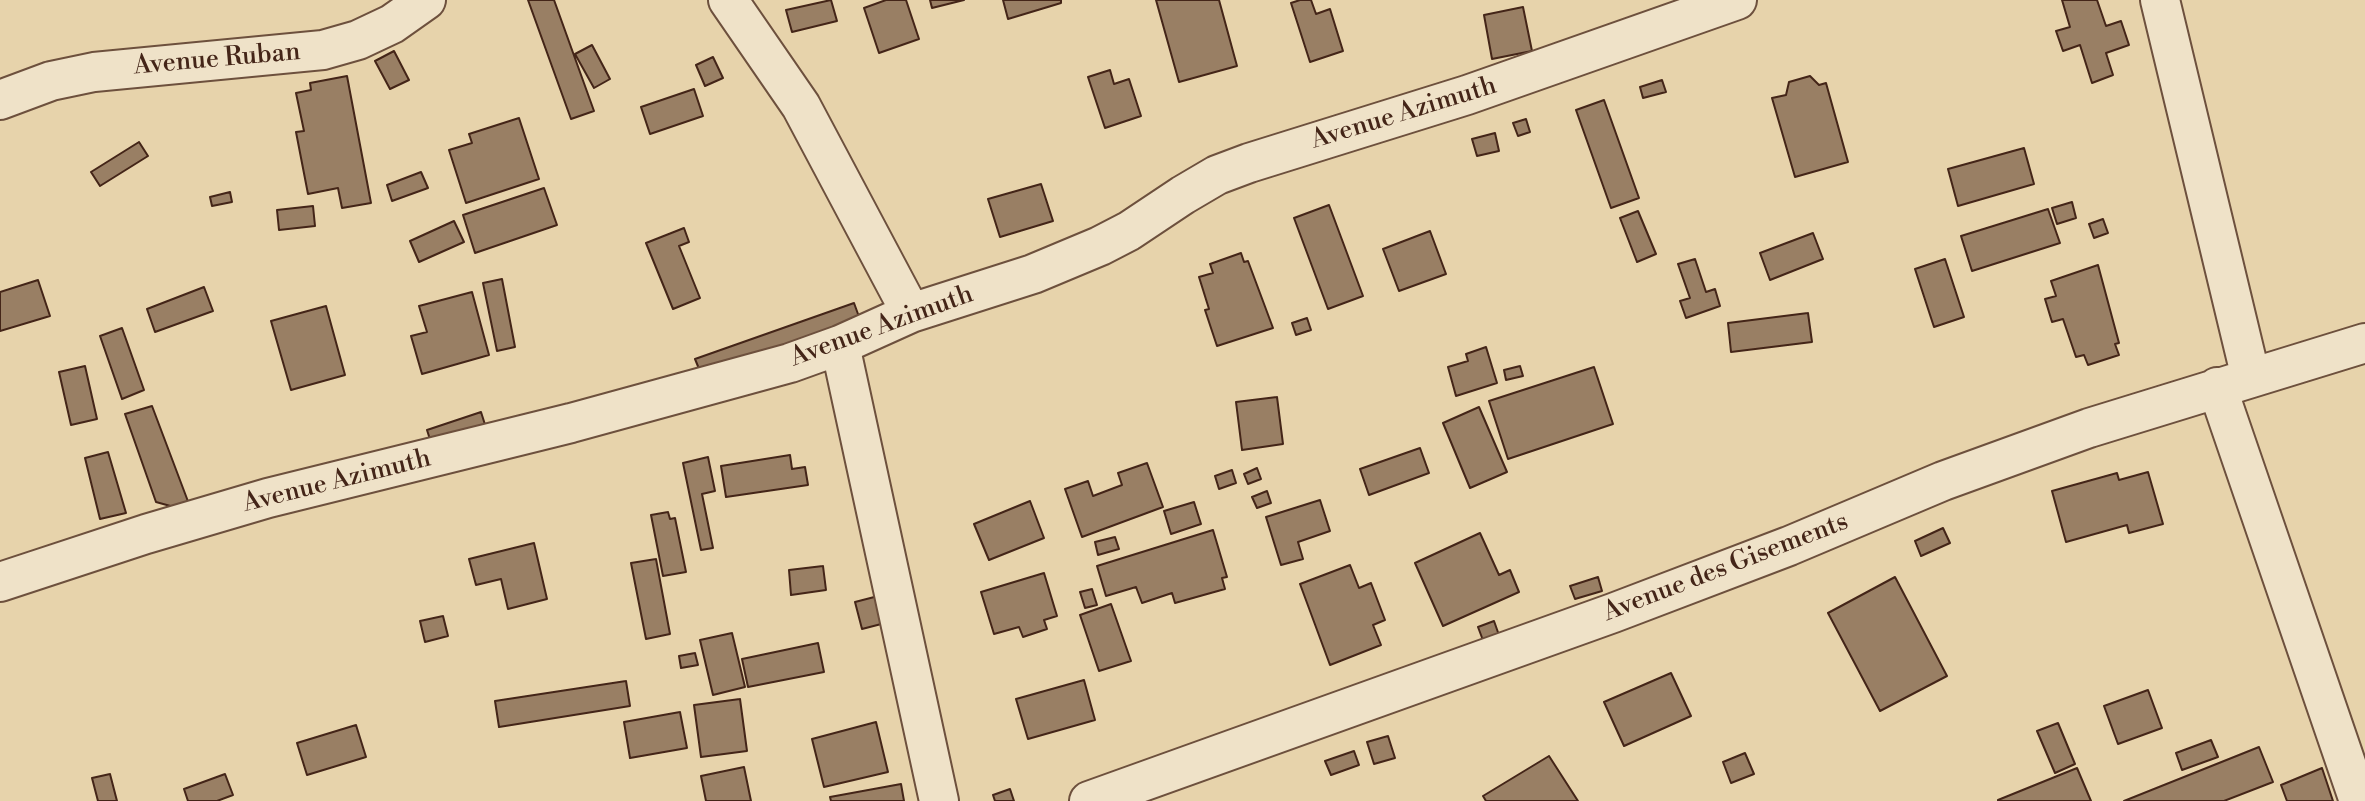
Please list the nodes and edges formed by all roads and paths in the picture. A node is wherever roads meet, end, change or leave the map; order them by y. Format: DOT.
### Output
graph roads {
  1 [pos="426,0"];
  2 [pos="728,0"];
  3 [pos="1737,0"];
  4 [pos="2160,0"];
  5 [pos="0,100"];
  6 [pos="911,313"];
  7 [pos="2365,343"];
  8 [pos="840,345"];
  9 [pos="2234,382"];
  10 [pos="0,582"];
  11 [pos="939,801"];
  12 [pos="1089,801"];
  13 [pos="2359,801"];
  1 -- 5 [label="street, Avenue Ruban"];
  2 -- 6 [label="street"];
  3 -- 6 [label="street, Avenue Azimuth"];
  4 -- 9 [label="street"];
  6 -- 8 [label="street, Avenue Azimuth"];
  7 -- 9 [label="street, Avenue des Gisements"];
  8 -- 10 [label="street, Avenue Azimuth"];
  8 -- 11 [label="street"];
  9 -- 12 [label="street, Avenue des Gisements"];
  9 -- 13 [label="street"];
}
